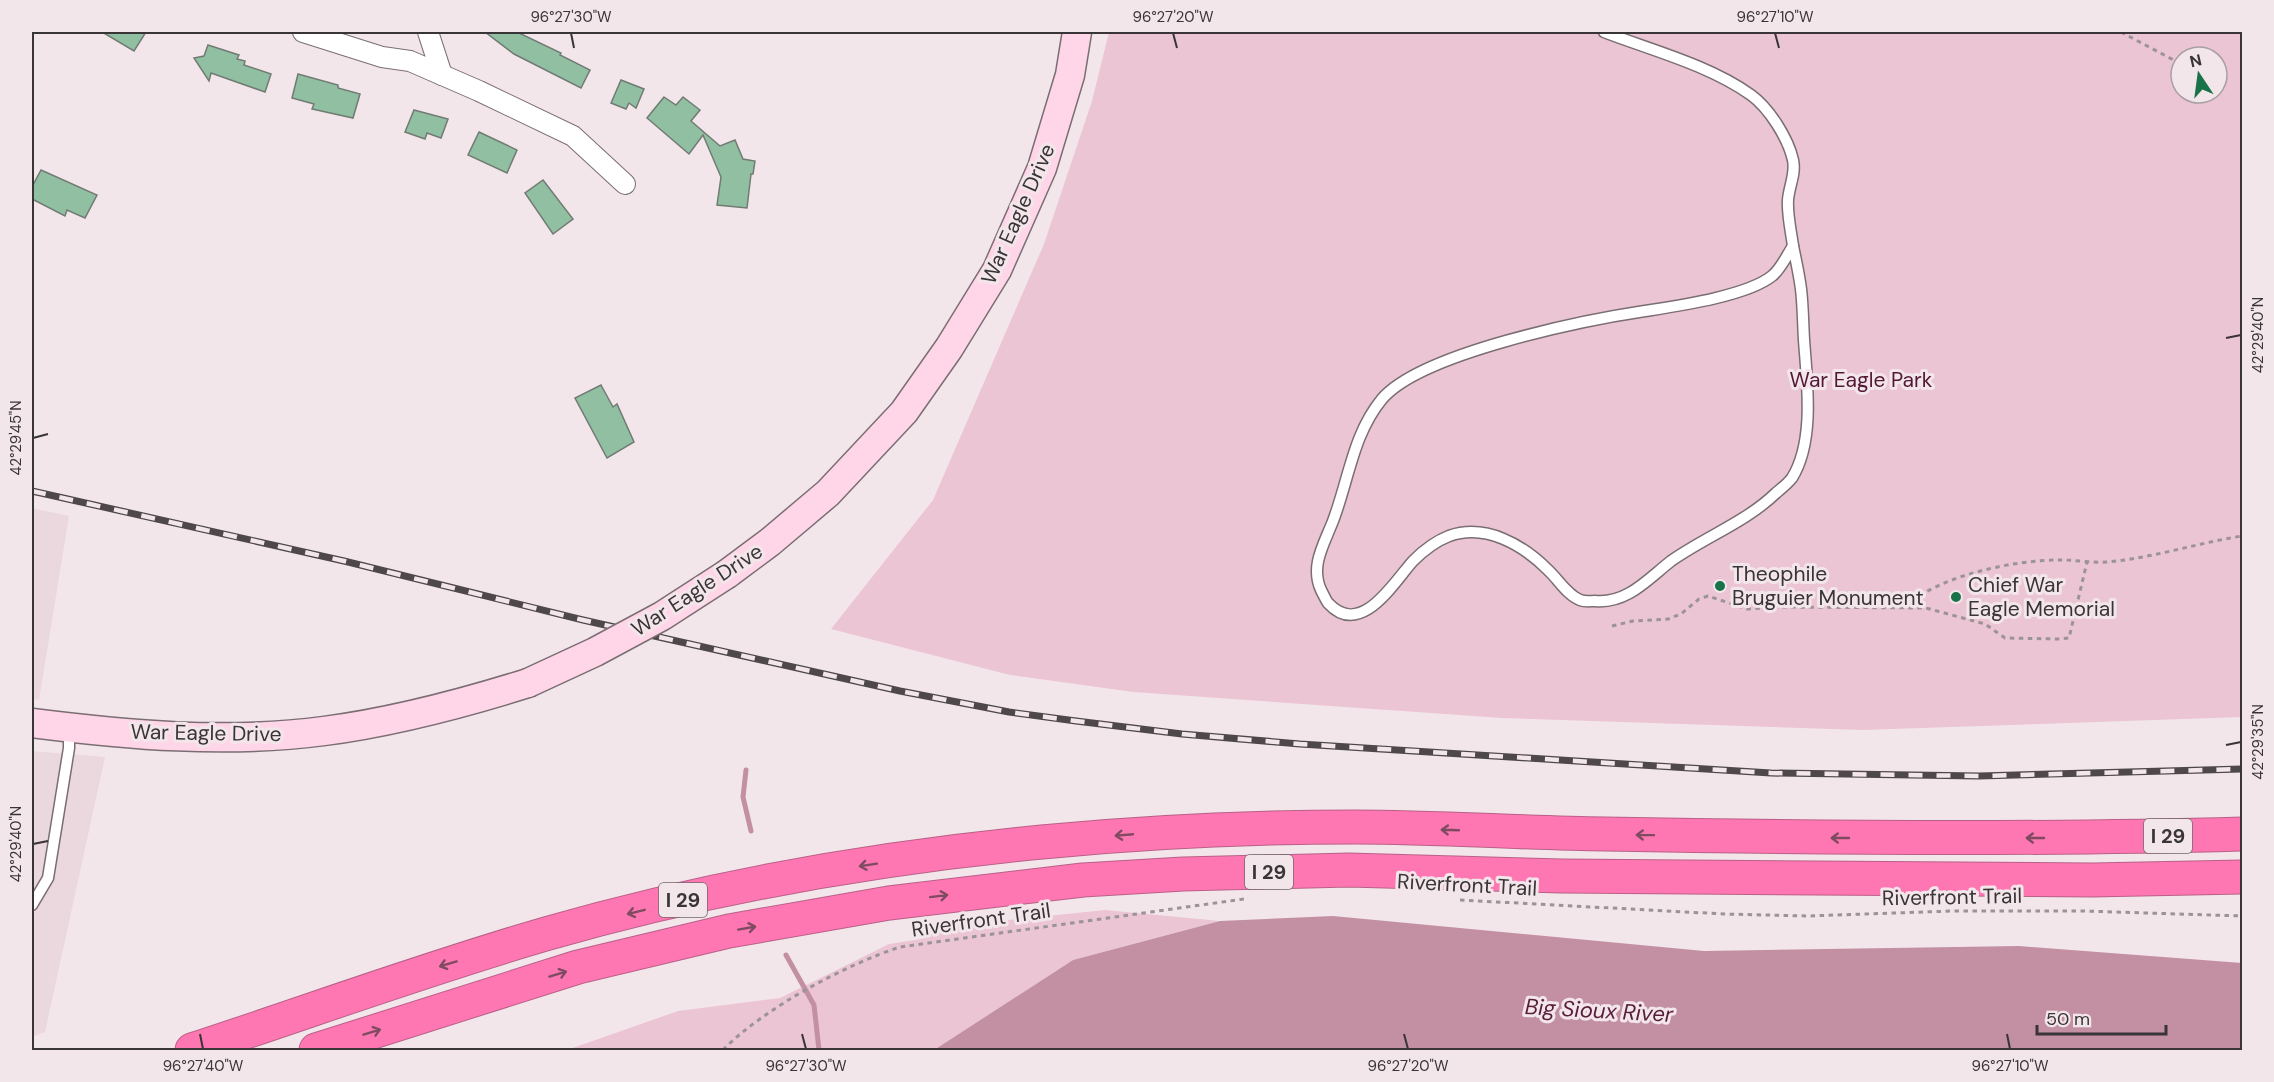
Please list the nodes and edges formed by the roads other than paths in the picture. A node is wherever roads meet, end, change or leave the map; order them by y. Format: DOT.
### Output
graph roads {
  1 [pos="303,32"];
  2 [pos="428,32"];
  3 [pos="1077,32"];
  4 [pos="1604,32"];
  5 [pos="442,75"];
  6 [pos="625,184"];
  7 [pos="1793,246"];
  8 [pos="32,723"];
  9 [pos="69,728"];
  10 [pos="2242,834"];
  11 [pos="2242,877"];
  12 [pos="32,905"];
  13 [pos="192,1049"];
  14 [pos="316,1050"];
  1 -- 5 [label="street"];
  2 -- 5 [label="street"];
  3 -- 9 [label="main road, War Eagle Drive, bridge"];
  4 -- 7 [label="lane"];
  5 -- 6 [label="street"];
  7 -- 7 [label="lane"];
  8 -- 9 [label="main road, War Eagle Drive"];
  9 -- 12 [label="lane"];
  10 -- 13 [label="highway, I 29, one-way"];
  14 -- 11 [label="highway, I 29, one-way"];
}
